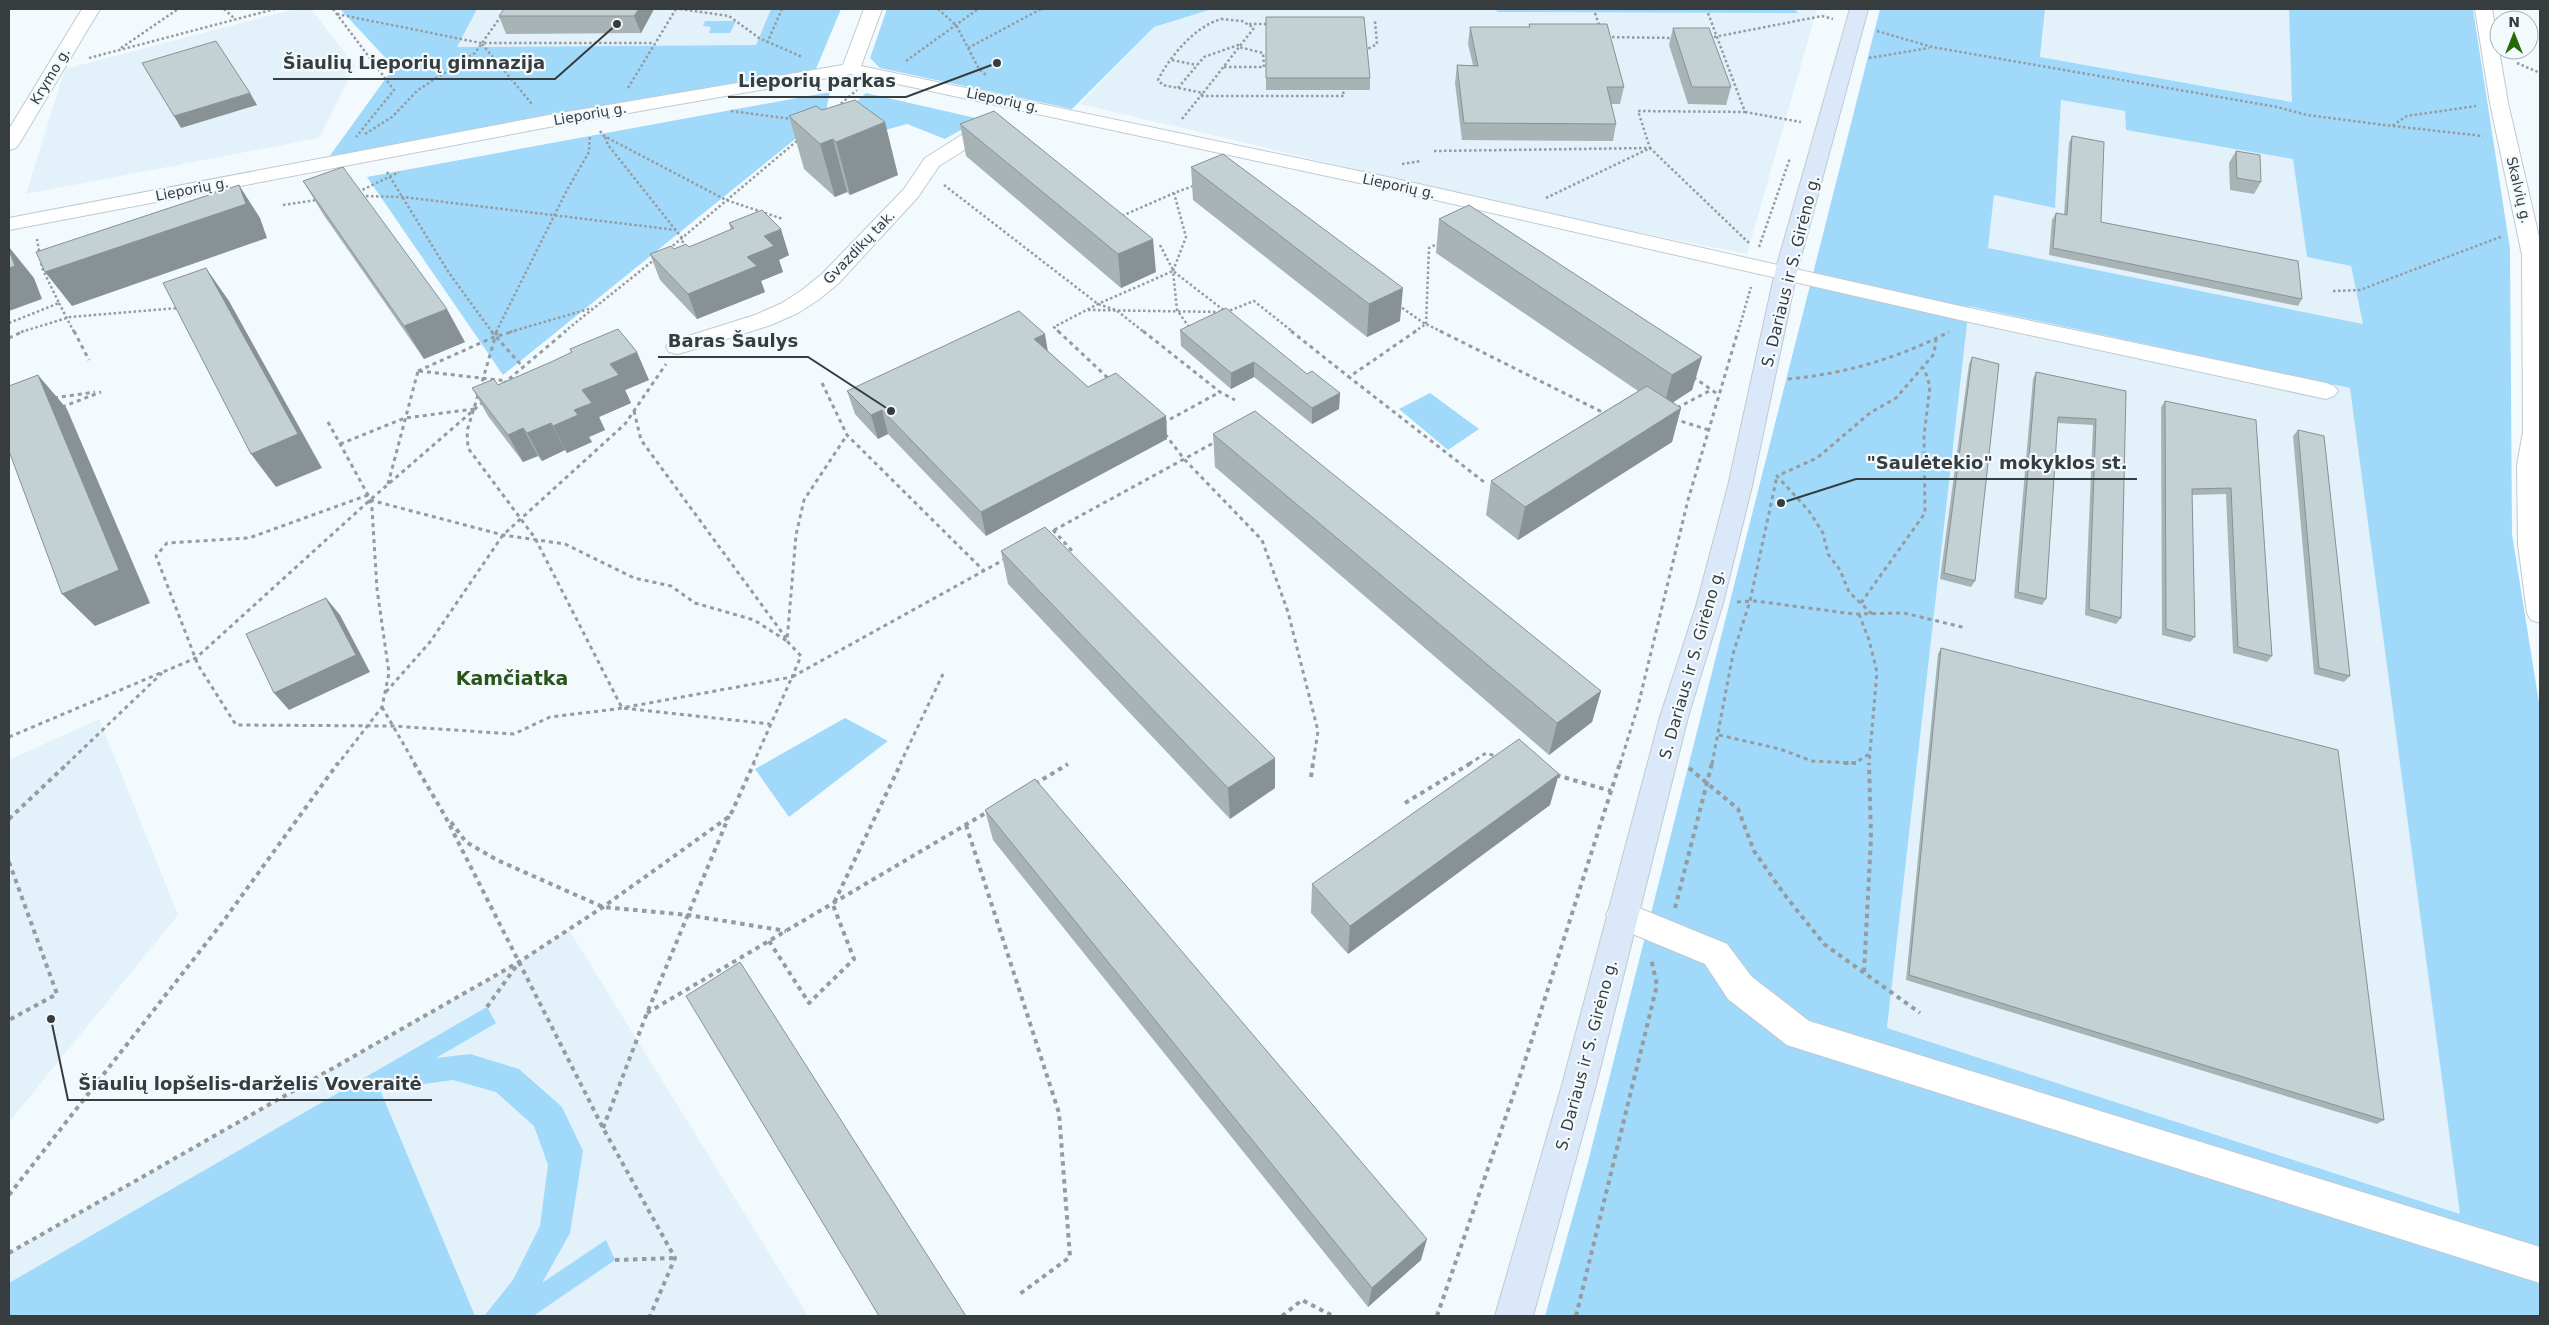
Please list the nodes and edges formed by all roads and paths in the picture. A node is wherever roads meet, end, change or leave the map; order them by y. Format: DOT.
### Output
graph roads {
  1 [pos="91,9"];
  2 [pos="178,9"];
  3 [pos="224,9"];
  4 [pos="275,9"];
  5 [pos="333,9"];
  6 [pos="506,9"];
  7 [pos="676,9"];
  8 [pos="680,9"];
  9 [pos="782,9"];
  10 [pos="873,9"];
  11 [pos="938,9"];
  12 [pos="978,9"];
  13 [pos="1041,9"];
  14 [pos="2483,9"];
  15 [pos="1595,13"];
  16 [pos="1708,13"];
  17 [pos="338,14"];
  18 [pos="1844,16"];
  19 [pos="236,19"];
  20 [pos="1375,21"];
  21 [pos="1248,24"];
  22 [pos="1276,24"];
  23 [pos="956,25"];
  24 [pos="1600,29"];
  25 [pos="1603,38"];
  26 [pos="1679,38"];
  27 [pos="1708,38"];
  28 [pos="1717,38"];
  29 [pos="482,43"];
  30 [pos="654,43"];
  31 [pos="1242,44"];
  32 [pos="1239,47"];
  33 [pos="1932,47"];
  34 [pos="968,48"];
  35 [pos="120,50"];
  36 [pos="1362,52"];
  37 [pos="1172,60"];
  38 [pos="1843,62"];
  39 [pos="1197,65"];
  40 [pos="57,66"];
  41 [pos="1223,68"];
  42 [pos="884,76"];
  43 [pos="851,79"];
  44 [pos="1342,80"];
  45 [pos="1178,88"];
  46 [pos="626,90"];
  47 [pos="1203,93"];
  48 [pos="1200,96"];
  49 [pos="1009,102"];
  50 [pos="2499,103"];
  51 [pos="738,106"];
  52 [pos="833,111"];
  53 [pos="1745,112"];
  54 [pos="1803,113"];
  55 [pos="801,120"];
  56 [pos="549,121"];
  57 [pos="1800,122"];
  58 [pos="1177,125"];
  59 [pos="2392,126"];
  60 [pos="609,129"];
  61 [pos="1798,130"];
  62 [pos="600,131"];
  63 [pos="590,133"];
  64 [pos="580,134"];
  65 [pos="805,134"];
  66 [pos="604,136"];
  67 [pos="2506,137"];
  68 [pos="9,144"];
  69 [pos="1650,148"];
  70 [pos="1434,151"];
  71 [pos="1791,155"];
  72 [pos="926,170"];
  73 [pos="390,177"];
  74 [pos="1200,184"];
  75 [pos="1174,193"];
  76 [pos="403,197"];
  77 [pos="320,200"];
  78 [pos="726,200"];
  79 [pos="283,205"];
  80 [pos="1516,213"];
  81 [pos="554,215"];
  82 [pos="1120,217"];
  83 [pos="783,219"];
  84 [pos="34,220"];
  85 [pos="9,224"];
  86 [pos="2527,226"];
  87 [pos="676,230"];
  88 [pos="47,237"];
  89 [pos="682,238"];
  90 [pos="37,239"];
  91 [pos="1445,240"];
  92 [pos="28,242"];
  93 [pos="1160,245"];
  94 [pos="668,250"];
  95 [pos="685,254"];
  96 [pos="660,255"];
  97 [pos="1753,265"];
  98 [pos="1173,271"];
  99 [pos="1786,272"];
  100 [pos="2334,290"];
  101 [pos="59,303"];
  102 [pos="1395,303"];
  103 [pos="1098,304"];
  104 [pos="186,307"];
  105 [pos="595,308"];
  106 [pos="1087,310"];
  107 [pos="1116,310"];
  108 [pos="1176,310"];
  109 [pos="1226,312"];
  110 [pos="1960,313"];
  111 [pos="65,316"];
  112 [pos="1217,316"];
  113 [pos="9,323"];
  114 [pos="1426,324"];
  115 [pos="1191,329"];
  116 [pos="494,337"];
  117 [pos="9,338"];
  118 [pos="1936,339"];
  119 [pos="678,347"];
  120 [pos="89,360"];
  121 [pos="522,366"];
  122 [pos="1924,368"];
  123 [pos="418,371"];
  124 [pos="1689,375"];
  125 [pos="1349,377"];
  126 [pos="483,378"];
  127 [pos="1109,380"];
  128 [pos="506,381"];
  129 [pos="1762,381"];
  130 [pos="514,382"];
  131 [pos="822,384"];
  132 [pos="496,390"];
  133 [pos="1711,390"];
  134 [pos="2326,391"];
  135 [pos="1220,392"];
  136 [pos="1720,395"];
  137 [pos="489,396"];
  138 [pos="46,399"];
  139 [pos="1235,400"];
  140 [pos="475,408"];
  141 [pos="55,410"];
  142 [pos="634,411"];
  143 [pos="1671,412"];
  144 [pos="1615,414"];
  145 [pos="406,418"];
  146 [pos="1672,419"];
  147 [pos="328,422"];
  148 [pos="1158,426"];
  149 [pos="1709,430"];
  150 [pos="1163,432"];
  151 [pos="2537,433"];
  152 [pos="847,435"];
  153 [pos="1224,437"];
  154 [pos="340,444"];
  155 [pos="1184,460"];
  156 [pos="1777,476"];
  157 [pos="1484,482"];
  158 [pos="388,484"];
  159 [pos="368,495"];
  160 [pos="370,500"];
  161 [pos="520,519"];
  162 [pos="1053,530"];
  163 [pos="503,535"];
  164 [pos="1045,536"];
  165 [pos="535,538"];
  166 [pos="1761,544"];
  167 [pos="1074,553"];
  168 [pos="1010,556"];
  169 [pos="984,571"];
  170 [pos="1710,603"];
  171 [pos="1861,603"];
  172 [pos="2540,613"];
  173 [pos="1859,614"];
  174 [pos="1872,614"];
  175 [pos="1966,628"];
  176 [pos="788,641"];
  177 [pos="196,658"];
  178 [pos="164,671"];
  179 [pos="943,674"];
  180 [pos="792,677"];
  181 [pos="385,692"];
  182 [pos="382,707"];
  183 [pos="622,708"];
  184 [pos="770,724"];
  185 [pos="365,726"];
  186 [pos="393,726"];
  187 [pos="1719,735"];
  188 [pos="9,737"];
  189 [pos="1665,751"];
  190 [pos="1869,754"];
  191 [pos="1504,759"];
  192 [pos="1068,764"];
  193 [pos="1548,772"];
  194 [pos="1311,777"];
  195 [pos="1034,785"];
  196 [pos="1611,791"];
  197 [pos="1405,803"];
  198 [pos="992,810"];
  199 [pos="445,816"];
  200 [pos="730,816"];
  201 [pos="9,819"];
  202 [pos="966,825"];
  203 [pos="9,862"];
  204 [pos="833,905"];
  205 [pos="603,907"];
  206 [pos="688,915"];
  207 [pos="1622,915"];
  208 [pos="786,931"];
  209 [pos="769,941"];
  210 [pos="519,962"];
  211 [pos="1864,972"];
  212 [pos="487,1007"];
  213 [pos="647,1013"];
  214 [pos="1920,1013"];
  215 [pos="9,1020"];
  216 [pos="603,1128"];
  217 [pos="9,1194"];
  218 [pos="9,1253"];
  219 [pos="675,1258"];
  220 [pos="615,1260"];
  221 [pos="2540,1265"];
  222 [pos="1017,1296"];
  223 [pos="650,1316"];
  224 [pos="1282,1316"];
  225 [pos="1333,1316"];
  226 [pos="1437,1316"];
  227 [pos="1514,1316"];
  1 -- 40 [label="street, Krymo g."];
  2 -- 35 [label="path"];
  3 -- 19 [label="path"];
  4 -- 19 [label="path"];
  5 -- 17 [label="path"];
  6 -- 29 [label="path"];
  7 -- 30 [label="path"];
  8 -- 9 [label="path"];
  10 -- 43 [label="street"];
  11 -- 23 [label="path"];
  12 -- 23 [label="path"];
  13 -- 34 [label="path"];
  14 -- 50 [label="street, Skalvių g."];
  15 -- 24 [label="path"];
  16 -- 28 [label="path"];
  17 -- 29 [label="path"];
  17 -- 29 [label="path"];
  18 -- 28 [label="path"];
  18 -- 33 [label="path"];
  18 -- 38 [label="street, S. Dariaus ir S. Girėno g."];
  19 -- 35 [label="path"];
  20 -- 36 [label="path"];
  21 -- 22 [label="path"];
  21 -- 31 [label="path"];
  21 -- 37 [label="path"];
  23 -- 34 [label="path"];
  23 -- 42 [label="path"];
  25 -- 26 [label="path"];
  27 -- 28 [label="path"];
  28 -- 53 [label="path"];
  29 -- 30 [label="path"];
  29 -- 56 [label="path"];
  30 -- 46 [label="path"];
  31 -- 32 [label="path"];
  31 -- 39 [label="path"];
  32 -- 41 [label="path"];
  32 -- 41 [label="path"];
  33 -- 38 [label="path"];
  33 -- 59 [label="path"];
  34 -- 49 [label="path"];
  35 -- 40 [label="path"];
  37 -- 39 [label="path"];
  37 -- 45 [label="path"];
  38 -- 99 [label="street, S. Dariaus ir S. Girėno g."];
  39 -- 45 [label="path"];
  40 -- 68 [label="street, Krymo g."];
  41 -- 47 [label="path"];
  42 -- 43 [label="street, Lieporių g."];
  42 -- 49 [label="street, Lieporių g."];
  43 -- 52 [label="path"];
  43 -- 56 [label="street, Lieporių g."];
  44 -- 48 [label="path"];
  45 -- 47 [label="path"];
  47 -- 48 [label="path"];
  48 -- 58 [label="path"];
  49 -- 72 [label="street, Gvazdikų tak."];
  49 -- 80 [label="street, Lieporių g."];
  50 -- 59 [label="path"];
  50 -- 67 [label="street, Skalvių g."];
  51 -- 55 [label="path"];
  53 -- 57 [label="path"];
  53 -- 69 [label="path"];
  54 -- 57 [label="path"];
  56 -- 84 [label="street, Lieporių g."];
  57 -- 61 [label="path"];
  59 -- 67 [label="path"];
  60 -- 62 [label="path"];
  62 -- 63 [label="path"];
  62 -- 66 [label="path"];
  63 -- 64 [label="path"];
  63 -- 81 [label="path"];
  65 -- 78 [label="path"];
  66 -- 78 [label="path"];
  66 -- 87 [label="path"];
  67 -- 86 [label="street, Skalvių g."];
  69 -- 70 [label="path"];
  69 -- 71 [label="path"];
  69 -- 80 [label="path"];
  72 -- 103 [label="path"];
  72 -- 119 [label="street, Gvazdikų tak."];
  73 -- 73 [label="path"];
  73 -- 76 [label="path"];
  73 -- 76 [label="path"];
  74 -- 75 [label="path"];
  75 -- 82 [label="path"];
  75 -- 98 [label="path"];
  76 -- 81 [label="path"];
  76 -- 116 [label="path"];
  77 -- 79 [label="path"];
  78 -- 83 [label="path"];
  78 -- 89 [label="path"];
  80 -- 97 [label="street, Lieporių g."];
  81 -- 87 [label="path"];
  81 -- 116 [label="path"];
  84 -- 85 [label="street, Lieporių g."];
  84 -- 90 [label="path"];
  86 -- 100 [label="path"];
  86 -- 151 [label="street, Skalvių g."];
  87 -- 89 [label="path"];
  88 -- 90 [label="path"];
  89 -- 94 [label="path"];
  89 -- 95 [label="path"];
  90 -- 92 [label="path"];
  90 -- 101 [label="path"];
  91 -- 114 [label="path"];
  93 -- 98 [label="path"];
  96 -- 105 [label="path"];
  97 -- 99 [label="street, Lieporių g."];
  97 -- 136 [label="path"];
  98 -- 103 [label="path"];
  98 -- 108 [label="path"];
  98 -- 109 [label="path"];
  99 -- 110 [label="street, Lieporių g."];
  99 -- 129 [label="street, S. Dariaus ir S. Girėno g."];
  101 -- 111 [label="path"];
  101 -- 113 [label="path"];
  102 -- 114 [label="path"];
  103 -- 106 [label="path"];
  103 -- 107 [label="path"];
  104 -- 111 [label="path"];
  105 -- 116 [label="path"];
  105 -- 121 [label="path"];
  106 -- 107 [label="path"];
  106 -- 127 [label="path"];
  107 -- 108 [label="path"];
  107 -- 135 [label="path"];
  108 -- 109 [label="path"];
  108 -- 115 [label="path"];
  109 -- 112 [label="path"];
  109 -- 125 [label="path"];
  110 -- 118 [label="path"];
  110 -- 134 [label="street, Lieporių g."];
  111 -- 117 [label="path"];
  111 -- 120 [label="path"];
  114 -- 125 [label="path"];
  114 -- 144 [label="path"];
  116 -- 121 [label="path"];
  116 -- 123 [label="path"];
  116 -- 126 [label="path"];
  118 -- 122 [label="path"];
  118 -- 129 [label="path"];
  119 -- 142 [label="path"];
  121 -- 128 [label="path"];
  122 -- 156 [label="path"];
  122 -- 171 [label="path"];
  123 -- 126 [label="path"];
  123 -- 145 [label="path"];
  124 -- 133 [label="path"];
  125 -- 157 [label="path"];
  126 -- 128 [label="path"];
  126 -- 140 [label="path"];
  128 -- 130 [label="path"];
  128 -- 132 [label="path"];
  129 -- 170 [label="street, S. Dariaus ir S. Girėno g."];
  131 -- 152 [label="path"];
  133 -- 136 [label="path"];
  133 -- 143 [label="path"];
  135 -- 139 [label="path"];
  135 -- 148 [label="path"];
  136 -- 149 [label="path"];
  137 -- 140 [label="path"];
  138 -- 141 [label="path"];
  140 -- 145 [label="path"];
  140 -- 158 [label="path"];
  140 -- 161 [label="path"];
  142 -- 161 [label="path"];
  142 -- 176 [label="path"];
  145 -- 154 [label="path"];
  145 -- 158 [label="path"];
  146 -- 149 [label="path"];
  147 -- 154 [label="path"];
  149 -- 196 [label="path"];
  150 -- 155 [label="path"];
  151 -- 172 [label="street, Skalvių g."];
  152 -- 169 [label="path"];
  152 -- 176 [label="path"];
  153 -- 155 [label="path"];
  154 -- 159 [label="path"];
  155 -- 162 [label="path"];
  155 -- 194 [label="path"];
  156 -- 166 [label="path"];
  156 -- 171 [label="path"];
  158 -- 160 [label="path"];
  159 -- 160 [label="path"];
  159 -- 177 [label="path"];
  160 -- 163 [label="path"];
  160 -- 177 [label="path"];
  160 -- 181 [label="path"];
  161 -- 163 [label="path"];
  161 -- 165 [label="path"];
  162 -- 164 [label="path"];
  162 -- 167 [label="path"];
  163 -- 165 [label="path"];
  163 -- 181 [label="path"];
  165 -- 176 [label="path"];
  165 -- 183 [label="path"];
  168 -- 169 [label="path"];
  169 -- 180 [label="path"];
  170 -- 173 [label="path"];
  170 -- 189 [label="street, S. Dariaus ir S. Girėno g."];
  171 -- 174 [label="path"];
  173 -- 174 [label="path"];
  173 -- 190 [label="path"];
  174 -- 175 [label="path"];
  176 -- 180 [label="path"];
  177 -- 178 [label="path"];
  177 -- 185 [label="path"];
  178 -- 188 [label="path"];
  178 -- 201 [label="path"];
  179 -- 204 [label="path"];
  180 -- 183 [label="path"];
  180 -- 184 [label="path"];
  181 -- 182 [label="path"];
  182 -- 185 [label="path"];
  182 -- 186 [label="path"];
  183 -- 184 [label="path"];
  183 -- 186 [label="path"];
  184 -- 200 [label="path"];
  185 -- 186 [label="path"];
  185 -- 217 [label="path"];
  186 -- 199 [label="path"];
  187 -- 190 [label="path"];
  189 -- 207 [label="street, S. Dariaus ir S. Girėno g."];
  189 -- 211 [label="path"];
  190 -- 211 [label="path"];
  191 -- 197 [label="path"];
  192 -- 195 [label="path"];
  193 -- 196 [label="path"];
  196 -- 226 [label="path"];
  198 -- 202 [label="path"];
  199 -- 205 [label="path"];
  199 -- 210 [label="path"];
  200 -- 205 [label="path"];
  200 -- 206 [label="path"];
  202 -- 204 [label="path"];
  202 -- 222 [label="path"];
  203 -- 215 [label="path"];
  204 -- 208 [label="path"];
  204 -- 209 [label="path"];
  205 -- 206 [label="path"];
  205 -- 210 [label="path"];
  206 -- 208 [label="path"];
  206 -- 213 [label="path"];
  207 -- 221 [label="street"];
  207 -- 227 [label="street, S. Dariaus ir S. Girėno g."];
  208 -- 209 [label="path"];
  209 -- 213 [label="path"];
  210 -- 212 [label="path"];
  210 -- 216 [label="path"];
  210 -- 218 [label="path"];
  211 -- 214 [label="path"];
  213 -- 216 [label="path"];
  216 -- 219 [label="path"];
  219 -- 220 [label="path"];
  219 -- 223 [label="path"];
  224 -- 225 [label="path"];
}
